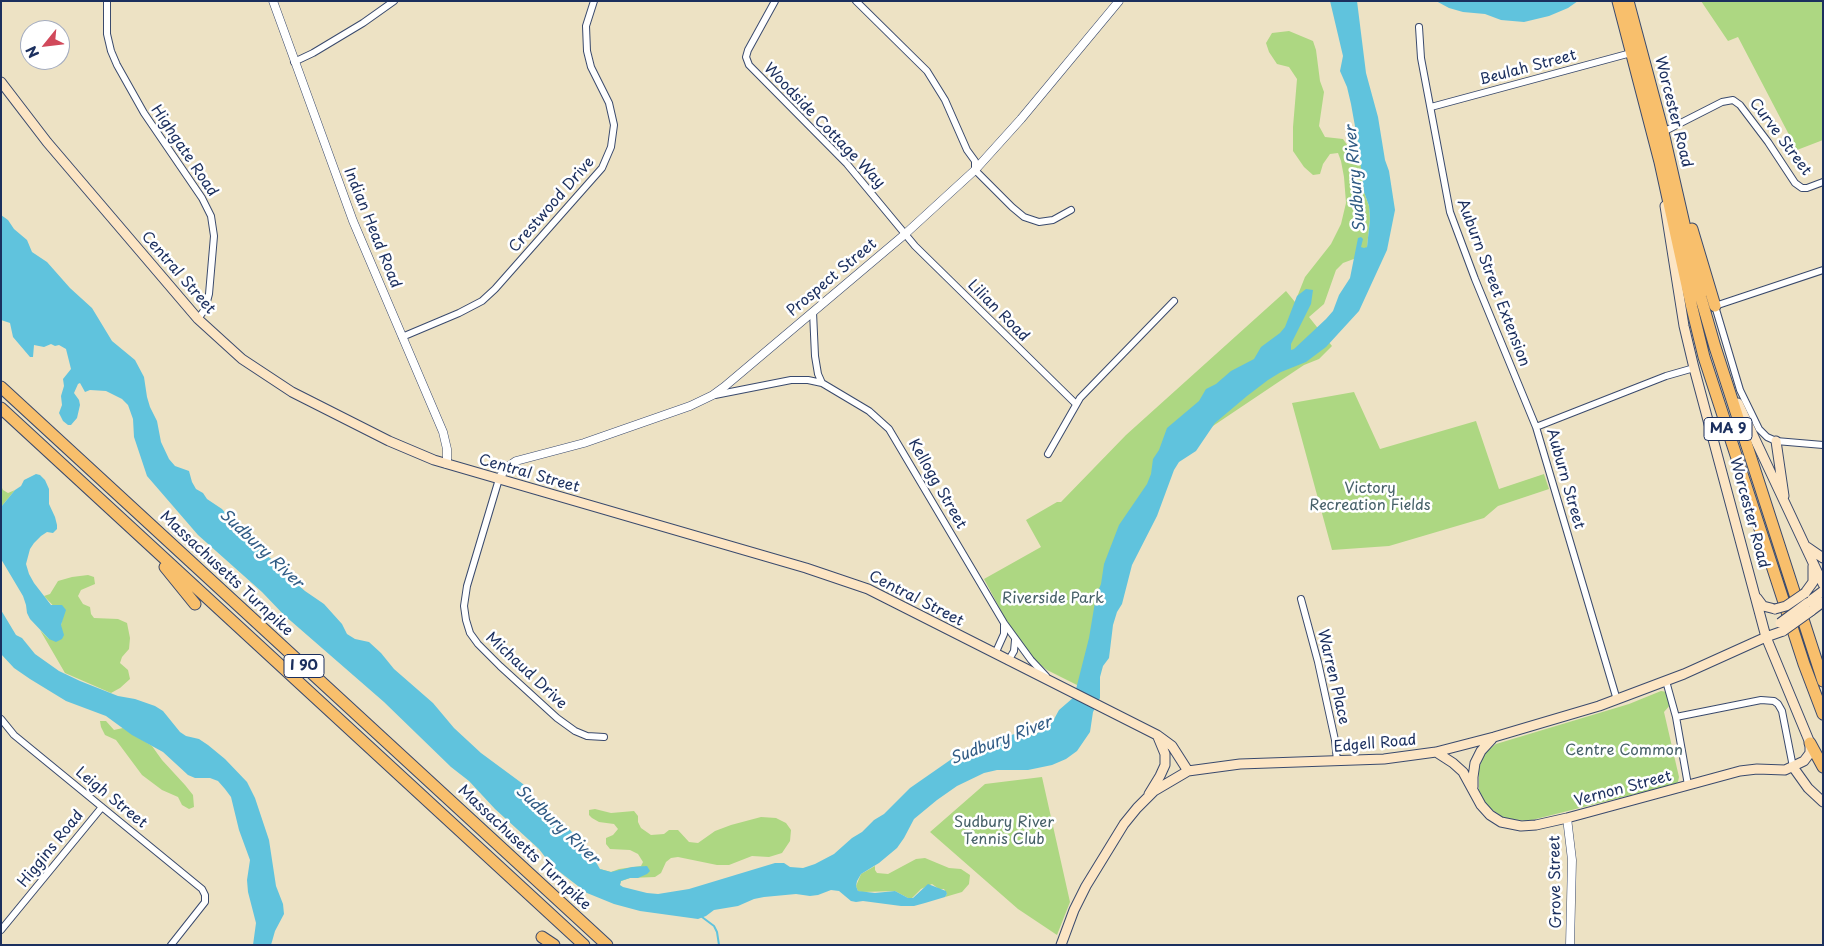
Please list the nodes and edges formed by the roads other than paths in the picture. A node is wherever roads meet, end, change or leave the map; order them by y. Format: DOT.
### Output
graph roads {
  1 [pos="107,1"];
  2 [pos="273,1"];
  3 [pos="394,1"];
  4 [pos="594,1"];
  5 [pos="775,1"];
  6 [pos="856,1"];
  7 [pos="1119,1"];
  8 [pos="1618,1"];
  9 [pos="1628,1"];
  10 [pos="1419,27"];
  11 [pos="1631,53"];
  12 [pos="294,62"];
  13 [pos="1,82"];
  14 [pos="1431,107"];
  15 [pos="1659,135"];
  16 [pos="976,170"];
  17 [pos="1675,181"];
  18 [pos="1823,182"];
  19 [pos="1071,210"];
  20 [pos="904,234"];
  21 [pos="1823,270"];
  22 [pos="1174,301"];
  23 [pos="1715,306"];
  24 [pos="814,312"];
  25 [pos="198,319"];
  26 [pos="402,337"];
  27 [pos="1714,347"];
  28 [pos="1694,368"];
  29 [pos="822,383"];
  30 [pos="1,387"];
  31 [pos="714,395"];
  32 [pos="1076,404"];
  33 [pos="1,408"];
  34 [pos="1536,427"];
  35 [pos="1776,441"];
  36 [pos="1823,445"];
  37 [pos="1048,454"];
  38 [pos="447,464"];
  39 [pos="499,479"];
  40 [pos="1787,509"];
  41 [pos="138,534"];
  42 [pos="1803,543"];
  43 [pos="1823,558"];
  44 [pos="1813,563"];
  45 [pos="1823,584"];
  46 [pos="1823,590"];
  47 [pos="1755,596"];
  48 [pos="1301,599"];
  49 [pos="1823,602"];
  50 [pos="195,604"];
  51 [pos="1809,607"];
  52 [pos="1004,623"];
  53 [pos="1766,637"];
  54 [pos="1015,639"];
  55 [pos="995,654"];
  56 [pos="1008,661"];
  57 [pos="1666,681"];
  58 [pos="1823,681"];
  59 [pos="1052,683"];
  60 [pos="1617,700"];
  61 [pos="1823,714"];
  62 [pos="1676,717"];
  63 [pos="1,719"];
  64 [pos="1156,735"];
  65 [pos="1494,737"];
  66 [pos="604,738"];
  67 [pos="1810,743"];
  68 [pos="1436,752"];
  69 [pos="1337,761"];
  70 [pos="1793,767"];
  71 [pos="1823,767"];
  72 [pos="1188,771"];
  73 [pos="1688,785"];
  74 [pos="1474,792"];
  75 [pos="1145,800"];
  76 [pos="1823,802"];
  77 [pos="102,807"];
  78 [pos="1567,818"];
  79 [pos="1,930"];
  80 [pos="542,937"];
  81 [pos="171,945"];
  82 [pos="554,945"];
  83 [pos="584,945"];
  84 [pos="607,945"];
  85 [pos="1061,945"];
  86 [pos="1570,945"];
  1 -- 25 [label="street, Highgate Road"];
  2 -- 12 [label="street, Indian Head Road"];
  3 -- 12 [label="street"];
  4 -- 26 [label="street, Crestwood Drive"];
  5 -- 20 [label="street, Woodside Cottage Way"];
  6 -- 16 [label="street"];
  7 -- 16 [label="street, Prospect Street"];
  8 -- 11 [label="highway, Worcester Road / MA 9"];
  9 -- 15 [label="highway, Worcester Road / MA 9"];
  10 -- 14 [label="street, Auburn Street Extension"];
  11 -- 14 [label="street, Beulah Street"];
  11 -- 15 [label="highway, Worcester Road / MA 9"];
  12 -- 26 [label="street, Indian Head Road"];
  13 -- 25 [label="main road, Central Street"];
  14 -- 34 [label="street, Auburn Street Extension"];
  15 -- 17 [label="highway, Worcester Road / MA 9"];
  15 -- 18 [label="street, Curve Street"];
  15 -- 28 [label="main road, Worcester Road"];
  15 -- 61 [label="highway, Worcester Road / MA 9"];
  16 -- 19 [label="street"];
  16 -- 20 [label="street, Prospect Street"];
  17 -- 23 [label="highway"];
  17 -- 27 [label="highway, Worcester Road / MA 9"];
  20 -- 24 [label="street, Prospect Street"];
  20 -- 32 [label="street, Lilian Road"];
  21 -- 23 [label="street"];
  22 -- 32 [label="street"];
  23 -- 35 [label="street"];
  24 -- 29 [label="street"];
  24 -- 31 [label="street, Prospect Street"];
  25 -- 38 [label="main road, Central Street"];
  26 -- 38 [label="street, Indian Head Road"];
  27 -- 40 [label="main road, Worcester Road"];
  27 -- 58 [label="highway, Worcester Road / MA 9"];
  28 -- 34 [label="street, Auburn Street"];
  28 -- 47 [label="main road, Worcester Road"];
  29 -- 31 [label="street, Kellogg Street"];
  29 -- 52 [label="street, Kellogg Street"];
  30 -- 84 [label="highway, Massachusetts Turnpike / I 90"];
  31 -- 39 [label="street, Prospect Street"];
  32 -- 37 [label="street"];
  33 -- 41 [label="highway, Massachusetts Turnpike / I 90"];
  34 -- 60 [label="street, Auburn Street"];
  35 -- 36 [label="street"];
  35 -- 40 [label="main road"];
  38 -- 39 [label="main road, Central Street"];
  39 -- 55 [label="main road, Central Street"];
  39 -- 66 [label="street, Michaud Drive"];
  40 -- 42 [label="main road, Worcester Road"];
  41 -- 50 [label="highway"];
  41 -- 83 [label="highway, Massachusetts Turnpike / I 90"];
  42 -- 43 [label="main road"];
  42 -- 44 [label="main road, Worcester Road"];
  44 -- 45 [label="main road, Worcester Road"];
  44 -- 47 [label="main road, bridge"];
  46 -- 51 [label="main road, Edgell Road"];
  47 -- 53 [label="main road, Worcester Road"];
  48 -- 69 [label="street, Warren Place"];
  49 -- 51 [label="main road, Edgell Road"];
  51 -- 53 [label="main road, Edgell Road, bridge"];
  52 -- 54 [label="street, Kellogg Street"];
  52 -- 55 [label="street"];
  53 -- 57 [label="main road, Edgell Road"];
  53 -- 67 [label="main road, Worcester Road"];
  54 -- 56 [label="street"];
  54 -- 59 [label="street, Kellogg Street"];
  55 -- 56 [label="main road, Central Street"];
  56 -- 59 [label="main road, Central Street"];
  57 -- 60 [label="main road, Edgell Road"];
  57 -- 62 [label="street"];
  59 -- 64 [label="main road, Central Street"];
  60 -- 65 [label="main road, Edgell Road"];
  62 -- 70 [label="street"];
  62 -- 73 [label="street"];
  63 -- 77 [label="street, Leigh Street"];
  64 -- 72 [label="main road, Central Street"];
  64 -- 75 [label="main road"];
  65 -- 68 [label="main road, Edgell Road"];
  65 -- 74 [label="main road"];
  67 -- 70 [label="main road"];
  67 -- 71 [label="highway"];
  68 -- 69 [label="main road, Edgell Road"];
  68 -- 74 [label="main road, Vernon Street"];
  69 -- 72 [label="main road, Edgell Road"];
  70 -- 73 [label="main road, Vernon Street"];
  70 -- 76 [label="main road"];
  72 -- 75 [label="main road, Edgell Road"];
  73 -- 78 [label="main road, Vernon Street"];
  74 -- 78 [label="main road, Vernon Street"];
  75 -- 85 [label="main road, Edgell Road"];
  77 -- 79 [label="street, Higgins Road"];
  77 -- 81 [label="street, Leigh Street"];
  78 -- 86 [label="street, Grove Street"];
  80 -- 82 [label="highway"];
}
